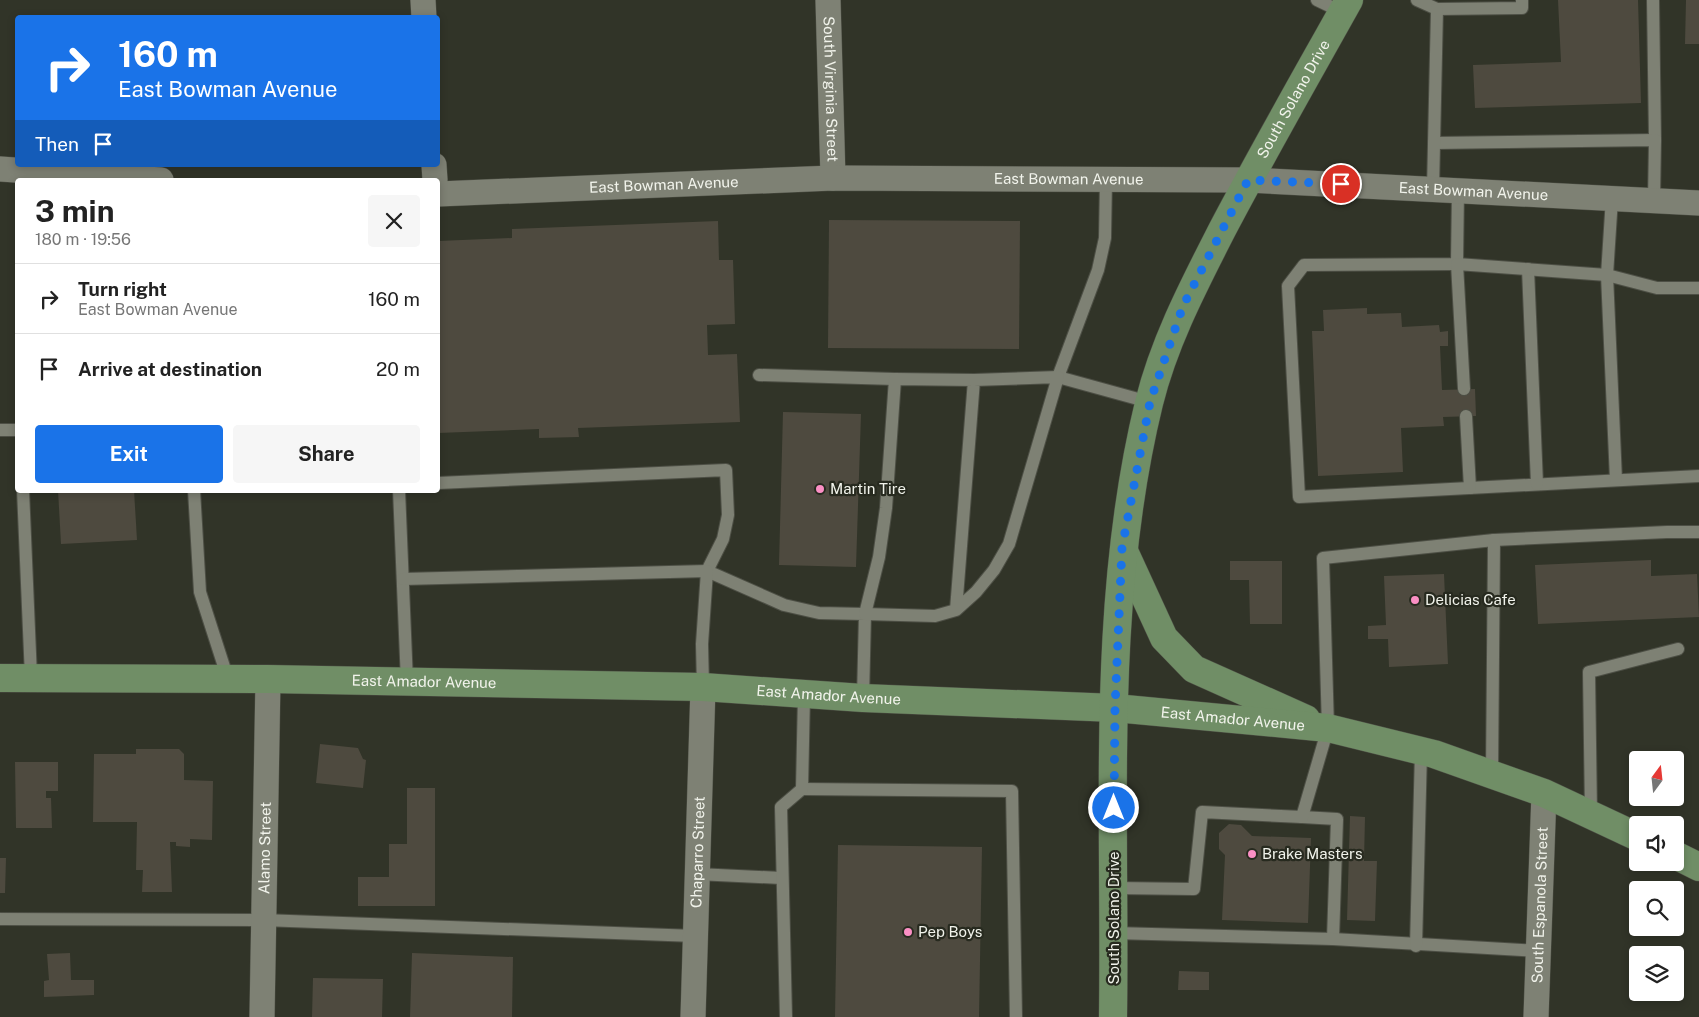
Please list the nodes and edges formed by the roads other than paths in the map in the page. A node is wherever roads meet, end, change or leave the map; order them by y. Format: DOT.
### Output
graph roads {
  1 [pos="423,0"];
  2 [pos="828,0"];
  3 [pos="1317,0"];
  4 [pos="1418,0"];
  5 [pos="1522,0"];
  6 [pos="1653,0"];
  7 [pos="1346,6"];
  8 [pos="1437,9"];
  9 [pos="424,15"];
  10 [pos="1656,140"];
  11 [pos="1434,143"];
  12 [pos="0,169"];
  13 [pos="132,178"];
  14 [pos="833,178"];
  15 [pos="1106,179"];
  16 [pos="1248,180"];
  17 [pos="1433,189"];
  18 [pos="1458,190"];
  19 [pos="440,194"];
  20 [pos="1612,198"];
  21 [pos="1654,200"];
  22 [pos="1699,203"];
  23 [pos="1457,264"];
  24 [pos="1528,270"];
  25 [pos="1608,275"];
  26 [pos="1699,288"];
  27 [pos="759,376"];
  28 [pos="1058,378"];
  29 [pos="895,379"];
  30 [pos="974,380"];
  31 [pos="1464,389"];
  32 [pos="1150,402"];
  33 [pos="1466,416"];
  34 [pos="0,430"];
  35 [pos="15,430"];
  36 [pos="1699,476"];
  37 [pos="1616,480"];
  38 [pos="440,483"];
  39 [pos="1537,484"];
  40 [pos="1470,488"];
  41 [pos="23,493"];
  42 [pos="194,493"];
  43 [pos="399,493"];
  44 [pos="1699,532"];
  45 [pos="1494,540"];
  46 [pos="1122,548"];
  47 [pos="707,571"];
  48 [pos="403,579"];
  49 [pos="956,610"];
  50 [pos="865,614"];
  51 [pos="1678,650"];
  52 [pos="30,677"];
  53 [pos="0,678"];
  54 [pos="228,679"];
  55 [pos="268,679"];
  56 [pos="407,682"];
  57 [pos="702,687"];
  58 [pos="804,695"];
  59 [pos="863,698"];
  60 [pos="1115,708"];
  61 [pos="1328,728"];
  62 [pos="1421,751"];
  63 [pos="1492,775"];
  64 [pos="802,789"];
  65 [pos="1544,793"];
  66 [pos="1591,814"];
  67 [pos="1302,817"];
  68 [pos="1629,833"];
  69 [pos="1684,860"];
  70 [pos="1699,867"];
  71 [pos="697,874"];
  72 [pos="781,878"];
  73 [pos="1114,888"];
  74 [pos="0,919"];
  75 [pos="264,920"];
  76 [pos="1114,933"];
  77 [pos="696,936"];
  78 [pos="1333,940"];
  79 [pos="1416,946"];
  80 [pos="1539,951"];
  81 [pos="262,1017"];
  82 [pos="693,1017"];
  83 [pos="786,1017"];
  84 [pos="1016,1017"];
  85 [pos="1113,1017"];
  86 [pos="1536,1017"];
  1 -- 9 [label="street"];
  2 -- 14 [label="street, South Virginia Street"];
  3 -- 7 [label="lane"];
  4 -- 8 [label="lane"];
  5 -- 8 [label="lane"];
  6 -- 10 [label="lane"];
  7 -- 16 [label="main road, South Solano Drive"];
  8 -- 11 [label="lane"];
  10 -- 11 [label="lane"];
  10 -- 21 [label="lane"];
  11 -- 17 [label="lane"];
  12 -- 13 [label="street"];
  14 -- 15 [label="street, East Bowman Avenue"];
  14 -- 19 [label="street, East Bowman Avenue"];
  15 -- 16 [label="street, East Bowman Avenue"];
  15 -- 28 [label="lane"];
  16 -- 17 [label="street, East Bowman Avenue"];
  16 -- 32 [label="main road, South Solano Drive"];
  17 -- 18 [label="street, East Bowman Avenue"];
  18 -- 20 [label="street, East Bowman Avenue"];
  18 -- 23 [label="lane"];
  20 -- 21 [label="street, East Bowman Avenue"];
  20 -- 25 [label="lane"];
  21 -- 22 [label="street, East Bowman Avenue"];
  23 -- 24 [label="lane"];
  23 -- 31 [label="lane"];
  23 -- 40 [label="lane"];
  24 -- 25 [label="lane"];
  24 -- 39 [label="lane"];
  25 -- 26 [label="lane"];
  25 -- 37 [label="lane"];
  27 -- 29 [label="lane"];
  28 -- 30 [label="lane"];
  28 -- 32 [label="lane"];
  28 -- 49 [label="lane"];
  29 -- 30 [label="lane"];
  29 -- 50 [label="lane"];
  30 -- 49 [label="lane"];
  32 -- 46 [label="main road, South Solano Drive"];
  33 -- 40 [label="lane"];
  34 -- 35 [label="lane"];
  36 -- 37 [label="lane"];
  37 -- 39 [label="lane"];
  38 -- 47 [label="lane"];
  39 -- 40 [label="lane"];
  41 -- 52 [label="lane"];
  42 -- 54 [label="lane"];
  43 -- 48 [label="lane"];
  44 -- 45 [label="lane"];
  45 -- 61 [label="lane"];
  45 -- 63 [label="lane"];
  46 -- 60 [label="main road, South Solano Drive"];
  46 -- 61 [label="main road"];
  47 -- 48 [label="lane"];
  47 -- 50 [label="lane"];
  47 -- 57 [label="lane"];
  48 -- 56 [label="lane"];
  49 -- 50 [label="lane"];
  50 -- 59 [label="lane"];
  51 -- 66 [label="lane"];
  52 -- 53 [label="main road, East Amador Avenue"];
  52 -- 54 [label="main road, East Amador Avenue"];
  54 -- 55 [label="main road, East Amador Avenue"];
  55 -- 56 [label="main road, East Amador Avenue"];
  55 -- 75 [label="street, Alamo Street"];
  56 -- 57 [label="main road, East Amador Avenue"];
  57 -- 58 [label="main road, East Amador Avenue"];
  57 -- 71 [label="street, Chaparro Street"];
  58 -- 59 [label="main road, East Amador Avenue"];
  58 -- 64 [label="lane"];
  59 -- 60 [label="main road, East Amador Avenue"];
  60 -- 61 [label="main road, East Amador Avenue"];
  60 -- 73 [label="main road, South Solano Drive"];
  61 -- 62 [label="main road, East Amador Avenue"];
  61 -- 67 [label="lane"];
  62 -- 63 [label="main road, East Amador Avenue"];
  62 -- 79 [label="lane"];
  63 -- 65 [label="main road, East Amador Avenue"];
  64 -- 72 [label="lane"];
  64 -- 84 [label="lane"];
  65 -- 66 [label="main road, East Amador Avenue"];
  65 -- 80 [label="street, South Espanola Street"];
  66 -- 68 [label="main road, East Amador Avenue"];
  67 -- 73 [label="lane"];
  67 -- 78 [label="lane"];
  69 -- 70 [label="main road"];
  71 -- 72 [label="lane"];
  71 -- 77 [label="street, Chaparro Street"];
  72 -- 83 [label="lane"];
  73 -- 76 [label="main road, South Solano Drive"];
  74 -- 75 [label="lane"];
  75 -- 77 [label="lane"];
  75 -- 81 [label="street, Alamo Street"];
  76 -- 78 [label="lane"];
  76 -- 85 [label="main road, South Solano Drive"];
  77 -- 82 [label="street, Chaparro Street"];
  78 -- 79 [label="lane"];
  79 -- 80 [label="lane"];
  80 -- 86 [label="street, South Espanola Street"];
}
